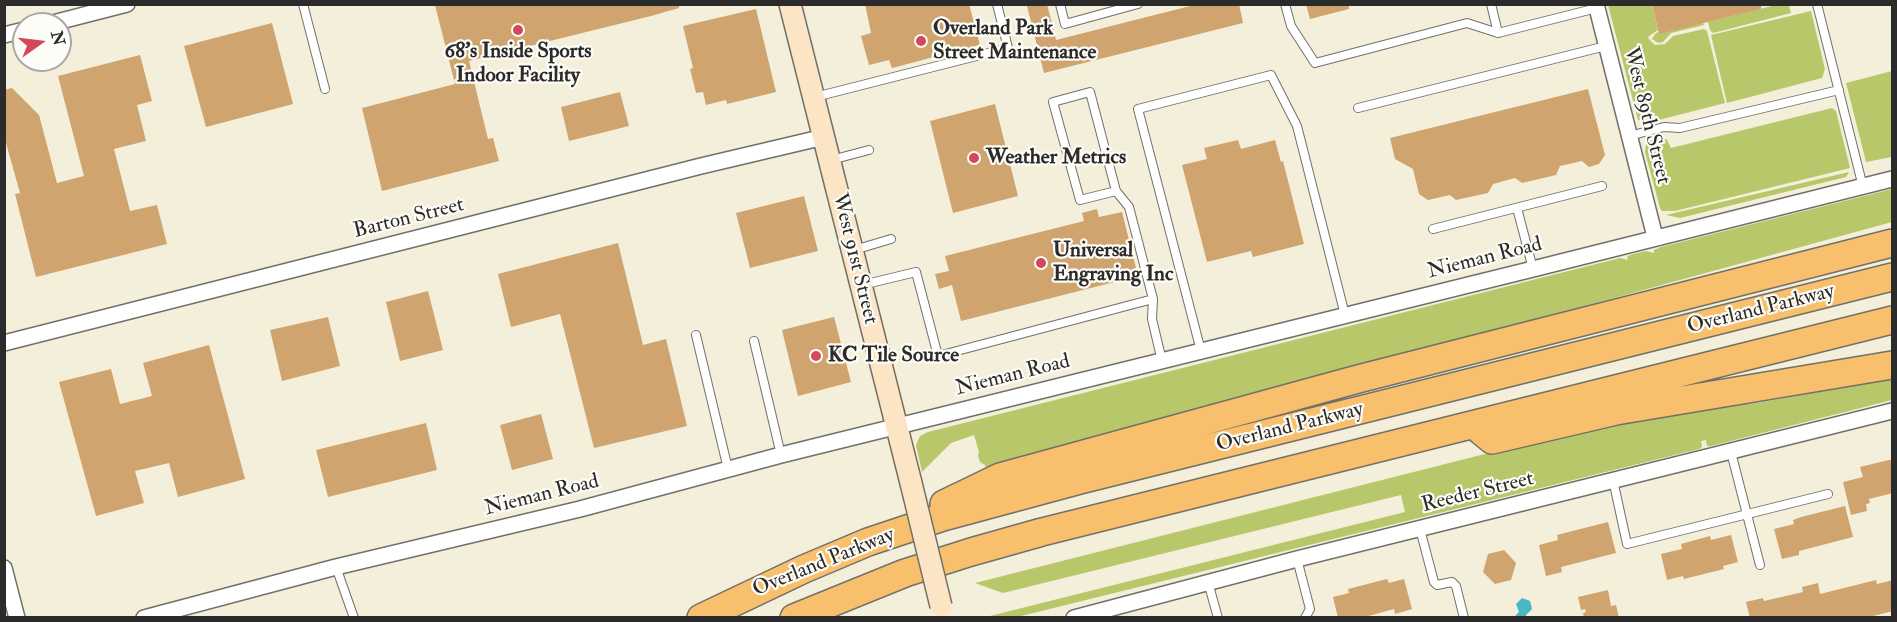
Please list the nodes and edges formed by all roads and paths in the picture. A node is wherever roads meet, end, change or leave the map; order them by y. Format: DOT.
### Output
graph roads {
  1 [pos="127,4"];
  2 [pos="303,4"];
  3 [pos="790,4"];
  4 [pos="997,4"];
  5 [pos="1060,4"];
  6 [pos="1138,4"];
  7 [pos="1286,4"];
  8 [pos="1491,4"];
  9 [pos="1817,4"];
  10 [pos="1596,6"];
  11 [pos="72,18"];
  12 [pos="1498,33"];
  13 [pos="1606,46"];
  14 [pos="325,89"];
  15 [pos="1839,90"];
  16 [pos="814,97"];
  17 [pos="1358,108"];
  18 [pos="1629,136"];
  19 [pos="824,137"];
  20 [pos="869,150"];
  21 [pos="830,161"];
  22 [pos="1893,178"];
  23 [pos="1602,186"];
  24 [pos="1863,187"];
  25 [pos="1116,191"];
  26 [pos="1517,208"];
  27 [pos="1433,229"];
  28 [pos="1655,237"];
  29 [pos="891,239"];
  30 [pos="1893,243"];
  31 [pos="852,250"];
  32 [pos="1533,270"];
  33 [pos="1893,277"];
  34 [pos="861,285"];
  35 [pos="1153,299"];
  36 [pos="1346,315"];
  37 [pos="1893,320"];
  38 [pos="696,335"];
  39 [pos="754,342"];
  40 [pos="4,343"];
  41 [pos="1201,351"];
  42 [pos="1162,361"];
  43 [pos="1893,364"];
  44 [pos="1893,411"];
  45 [pos="1474,425"];
  46 [pos="897,427"];
  47 [pos="1731,452"];
  48 [pos="781,455"];
  49 [pos="728,469"];
  50 [pos="1613,480"];
  51 [pos="1828,494"];
  52 [pos="1748,514"];
  53 [pos="1420,529"];
  54 [pos="868,542"];
  55 [pos="1297,559"];
  56 [pos="1761,565"];
  57 [pos="336,567"];
  58 [pos="4,568"];
  59 [pos="1208,582"];
  60 [pos="1131,610"];
  61 [pos="943,612"];
  62 [pos="17,618"];
  63 [pos="144,618"];
  64 [pos="354,618"];
  65 [pos="701,618"];
  66 [pos="794,618"];
  67 [pos="1074,618"];
  68 [pos="1218,618"];
  69 [pos="1305,618"];
  70 [pos="1464,618"];
  1 -- 11 [label="street"];
  2 -- 14 [label="lane"];
  3 -- 16 [label="street, West 91st Street"];
  4 -- 16 [label="lane"];
  5 -- 6 [label="lane"];
  7 -- 12 [label="lane"];
  8 -- 12 [label="lane"];
  9 -- 15 [label="lane"];
  10 -- 12 [label="lane"];
  10 -- 13 [label="street, West 89th Street"];
  13 -- 17 [label="lane"];
  13 -- 18 [label="street, West 89th Street"];
  15 -- 18 [label="lane"];
  15 -- 24 [label="lane"];
  16 -- 19 [label="street, West 91st Street"];
  18 -- 28 [label="street, West 89th Street"];
  19 -- 21 [label="street, West 91st Street"];
  19 -- 40 [label="street, Barton Street"];
  20 -- 21 [label="lane"];
  21 -- 31 [label="street, West 91st Street"];
  22 -- 24 [label="street, Nieman Road"];
  23 -- 26 [label="lane"];
  24 -- 28 [label="street, Nieman Road"];
  25 -- 25 [label="lane"];
  25 -- 35 [label="lane"];
  26 -- 27 [label="lane"];
  26 -- 32 [label="lane"];
  28 -- 32 [label="street, Nieman Road"];
  29 -- 31 [label="lane"];
  30 -- 54 [label="highway"];
  31 -- 34 [label="street, West 91st Street"];
  32 -- 36 [label="street, Nieman Road"];
  33 -- 54 [label="highway, Overland Parkway"];
  34 -- 35 [label="lane"];
  34 -- 46 [label="street, West 91st Street"];
  35 -- 42 [label="lane"];
  36 -- 41 [label="street, Nieman Road"];
  36 -- 41 [label="lane"];
  37 -- 45 [label="highway, Overland Parkway"];
  38 -- 49 [label="lane"];
  39 -- 48 [label="lane"];
  41 -- 42 [label="street, Nieman Road"];
  42 -- 46 [label="street, Nieman Road"];
  43 -- 45 [label="highway"];
  44 -- 47 [label="street, Reeder Street"];
  45 -- 66 [label="highway, Overland Parkway"];
  46 -- 48 [label="street, Nieman Road"];
  46 -- 61 [label="street, West 91st Street, bridge"];
  47 -- 50 [label="street, Reeder Street"];
  47 -- 52 [label="lane"];
  48 -- 49 [label="street, Nieman Road"];
  49 -- 57 [label="street, Nieman Road"];
  50 -- 52 [label="lane"];
  50 -- 53 [label="street, Reeder Street"];
  51 -- 52 [label="lane"];
  52 -- 56 [label="lane"];
  53 -- 55 [label="street, Reeder Street"];
  53 -- 70 [label="lane"];
  54 -- 65 [label="highway, Overland Parkway"];
  55 -- 59 [label="street, Reeder Street"];
  55 -- 69 [label="lane"];
  57 -- 63 [label="street, Nieman Road"];
  57 -- 64 [label="lane"];
  58 -- 62 [label="street"];
  59 -- 60 [label="street, Reeder Street"];
  59 -- 68 [label="lane"];
  60 -- 67 [label="street, Reeder Street"];
}
